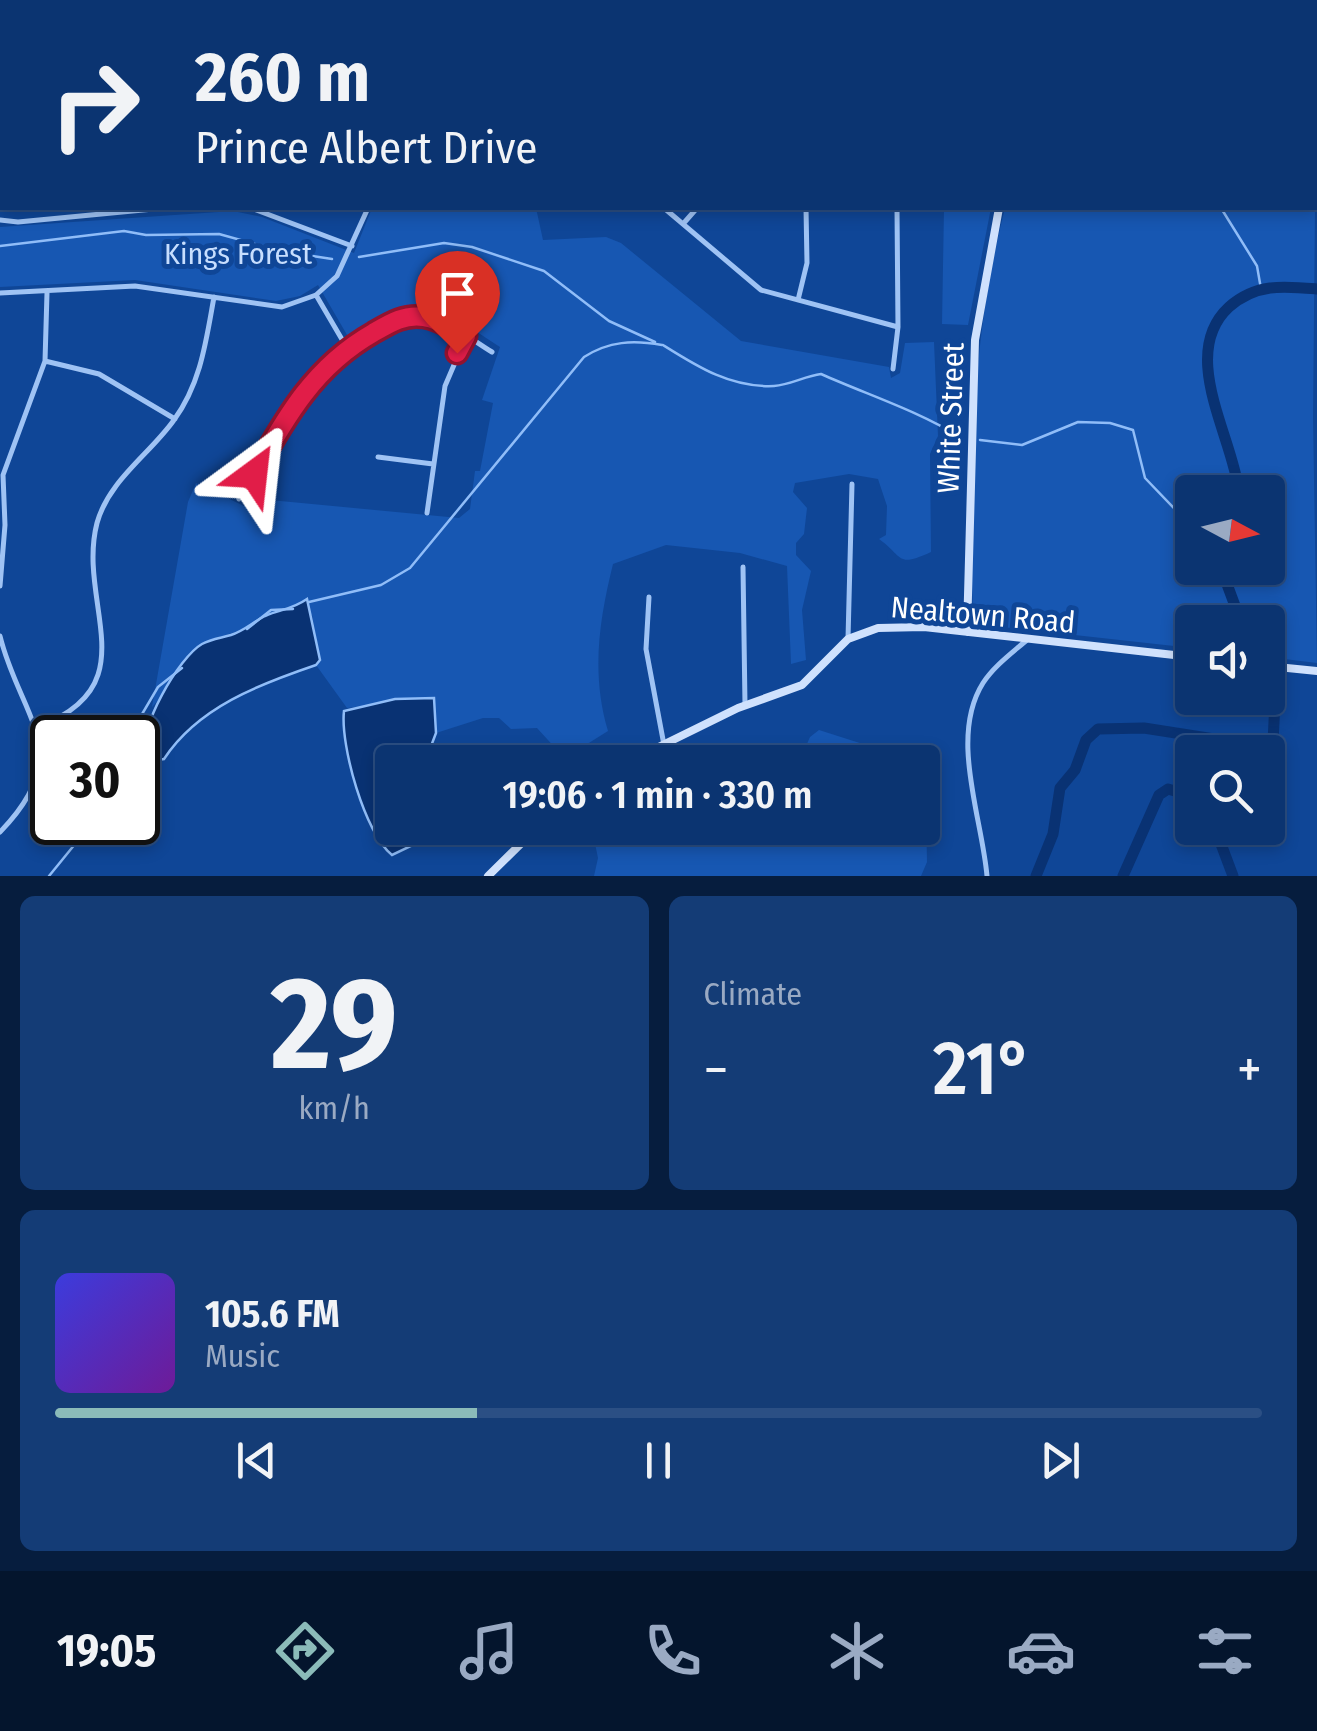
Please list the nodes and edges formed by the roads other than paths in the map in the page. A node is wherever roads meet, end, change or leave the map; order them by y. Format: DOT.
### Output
graph roads {
  1 [pos="266,210"];
  2 [pos="367,210"];
  3 [pos="666,210"];
  4 [pos="695,210"];
  5 [pos="806,210"];
  6 [pos="897,210"];
  7 [pos="1000,210"];
  8 [pos="90,211"];
  9 [pos="0,220"];
  10 [pos="683,225"];
  11 [pos="352,246"];
  12 [pos="0,293"];
  13 [pos="46,293"];
  14 [pos="316,296"];
  15 [pos="214,298"];
  16 [pos="798,300"];
  17 [pos="898,327"];
  18 [pos="466,336"];
  19 [pos="347,348"];
  20 [pos="492,352"];
  21 [pos="45,360"];
  22 [pos="892,369"];
  23 [pos="175,419"];
  24 [pos="378,457"];
  25 [pos="434,464"];
  26 [pos="852,484"];
  27 [pos="239,498"];
  28 [pos="427,512"];
  29 [pos="1,566"];
  30 [pos="743,566"];
  31 [pos="0,586"];
  32 [pos="649,597"];
  33 [pos="967,632"];
  34 [pos="0,636"];
  35 [pos="848,639"];
  36 [pos="1028,639"];
  37 [pos="1175,655"];
  38 [pos="1285,668"];
  39 [pos="1317,671"];
  40 [pos="745,705"];
  41 [pos="33,715"];
  42 [pos="60,715"];
  43 [pos="664,745"];
  44 [pos="30,791"];
  45 [pos="0,832"];
  46 [pos="520,845"];
  47 [pos="488,876"];
  48 [pos="987,876"];
  1 -- 11 [label="street"];
  2 -- 11 [label="street"];
  3 -- 10 [label="street"];
  4 -- 10 [label="street"];
  5 -- 16 [label="street"];
  6 -- 17 [label="street"];
  7 -- 33 [label="street, White Street"];
  8 -- 9 [label="street"];
  10 -- 16 [label="street"];
  11 -- 14 [label="street"];
  12 -- 13 [label="street"];
  13 -- 15 [label="street"];
  13 -- 21 [label="street"];
  14 -- 15 [label="street"];
  14 -- 19 [label="street"];
  15 -- 23 [label="street"];
  16 -- 17 [label="street"];
  17 -- 22 [label="street"];
  18 -- 19 [label="street"];
  18 -- 20 [label="street"];
  18 -- 25 [label="street"];
  19 -- 27 [label="street"];
  21 -- 23 [label="street"];
  21 -- 29 [label="street"];
  23 -- 42 [label="street"];
  24 -- 25 [label="street"];
  25 -- 28 [label="street"];
  26 -- 35 [label="street"];
  29 -- 31 [label="street"];
  30 -- 40 [label="street"];
  32 -- 43 [label="street"];
  33 -- 35 [label="street, Nealtown Road"];
  33 -- 36 [label="street, Nealtown Road"];
  34 -- 41 [label="street"];
  35 -- 40 [label="street, Nealtown Road"];
  36 -- 37 [label="street, Nealtown Road"];
  36 -- 48 [label="street"];
  38 -- 39 [label="street"];
  40 -- 43 [label="street, Nealtown Road"];
  44 -- 45 [label="street"];
  46 -- 47 [label="street"];
}
